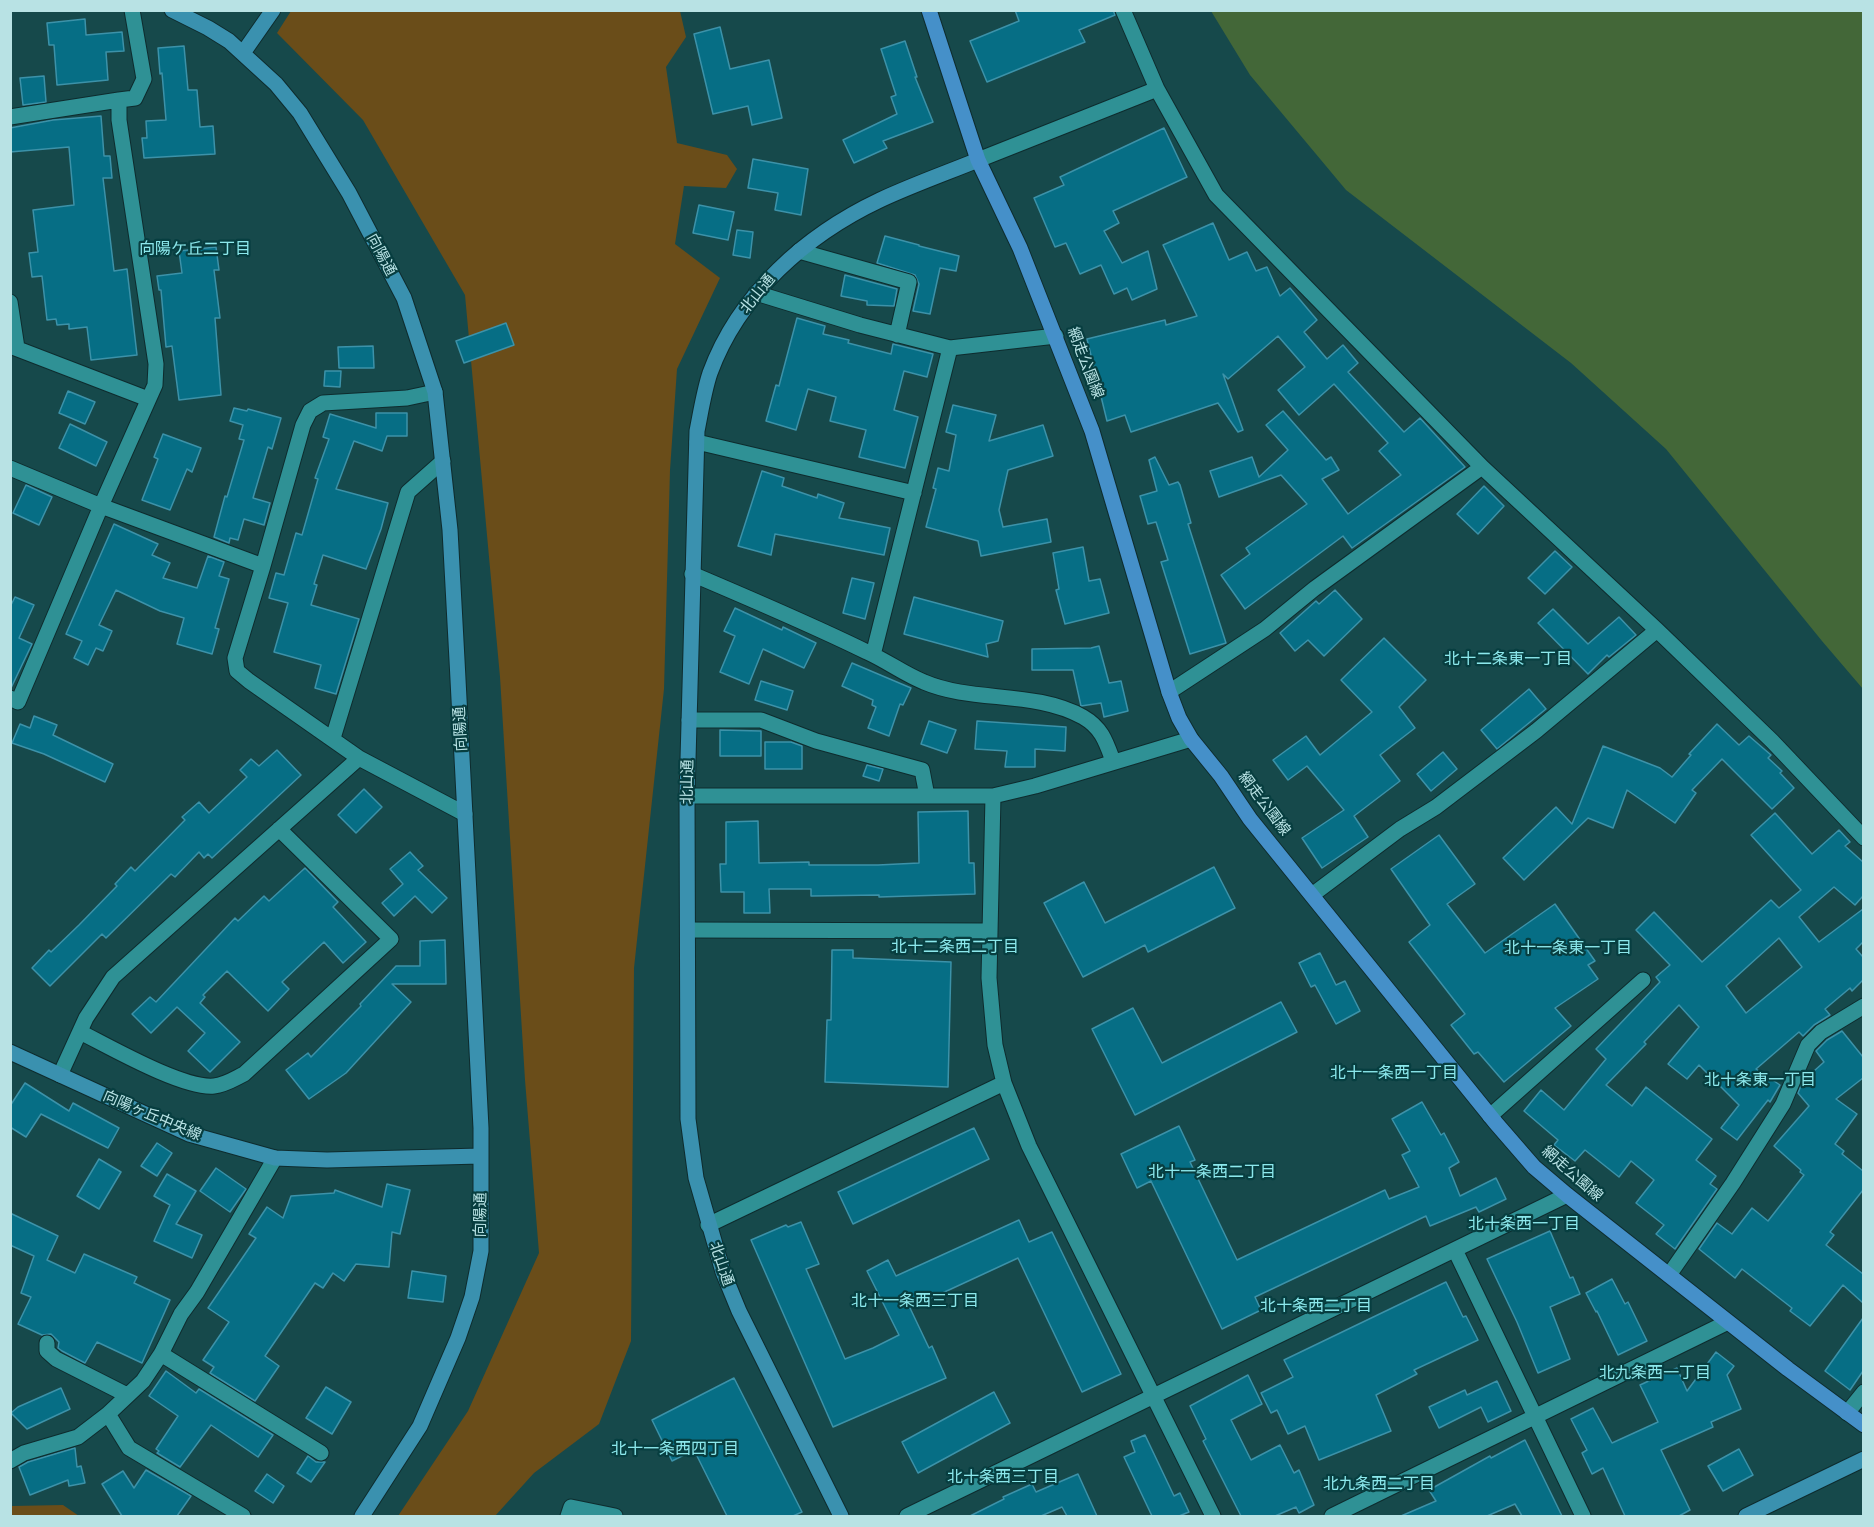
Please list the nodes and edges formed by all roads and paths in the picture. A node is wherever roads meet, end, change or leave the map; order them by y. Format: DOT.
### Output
graph roads {
  1 [pos="132,10"];
  2 [pos="172,10"];
  3 [pos="273,10"];
  4 [pos="930,10"];
  5 [pos="1123,10"];
  6 [pos="243,53"];
  7 [pos="1157,89"];
  8 [pos="119,100"];
  9 [pos="10,117"];
  10 [pos="978,160"];
  11 [pos="799,251"];
  12 [pos="756,293"];
  13 [pos="10,302"];
  14 [pos="897,335"];
  15 [pos="1056,336"];
  16 [pos="14,347"];
  17 [pos="950,348"];
  18 [pos="435,392"];
  19 [pos="148,399"];
  20 [pos="697,442"];
  21 [pos="443,461"];
  22 [pos="1482,467"];
  23 [pos="10,468"];
  24 [pos="914,493"];
  25 [pos="101,506"];
  26 [pos="263,566"];
  27 [pos="692,574"];
  28 [pos="1657,630"];
  29 [pos="873,655"];
  30 [pos="1169,692"];
  31 [pos="10,698"];
  32 [pos="689,720"];
  33 [pos="333,738"];
  34 [pos="1191,739"];
  35 [pos="359,758"];
  36 [pos="1113,761"];
  37 [pos="687,796"];
  38 [pos="927,796"];
  39 [pos="993,796"];
  40 [pos="465,814"];
  41 [pos="279,829"];
  42 [pos="1863,838"];
  43 [pos="1312,895"];
  44 [pos="688,930"];
  45 [pos="990,931"];
  46 [pos="1643,980"];
  47 [pos="1863,1006"];
  48 [pos="80,1032"];
  49 [pos="10,1052"];
  50 [pos="60,1075"];
  51 [pos="1004,1083"];
  52 [pos="1490,1116"];
  53 [pos="480,1156"];
  54 [pos="275,1158"];
  55 [pos="1567,1195"];
  56 [pos="708,1225"];
  57 [pos="1455,1250"];
  58 [pos="1669,1275"];
  59 [pos="1728,1322"];
  60 [pos="46,1342"];
  61 [pos="161,1354"];
  62 [pos="1863,1392"];
  63 [pos="127,1395"];
  64 [pos="1155,1397"];
  65 [pos="1847,1413"];
  66 [pos="108,1414"];
  67 [pos="1533,1416"];
  68 [pos="1863,1425"];
  69 [pos="321,1453"];
  70 [pos="1863,1459"];
  71 [pos="10,1461"];
  72 [pos="243,1516"];
  73 [pos="362,1516"];
  74 [pos="568,1516"];
  75 [pos="615,1516"];
  76 [pos="841,1516"];
  77 [pos="907,1516"];
  78 [pos="1213,1516"];
  79 [pos="1332,1516"];
  80 [pos="1583,1516"];
  81 [pos="1746,1516"];
  1 -- 8 [label="street"];
  2 -- 6 [label="street, 向陽通"];
  3 -- 6 [label="street"];
  4 -- 10 [label="main road, 網走公園線"];
  5 -- 7 [label="street"];
  6 -- 18 [label="street, 向陽通"];
  7 -- 10 [label="street"];
  7 -- 22 [label="street"];
  8 -- 9 [label="street"];
  8 -- 19 [label="street"];
  10 -- 11 [label="street, 北山通"];
  10 -- 15 [label="main road, 網走公園線"];
  11 -- 12 [label="street, 北山通"];
  11 -- 14 [label="street"];
  12 -- 14 [label="street"];
  12 -- 20 [label="street, 北山通"];
  13 -- 16 [label="street"];
  14 -- 17 [label="street"];
  15 -- 17 [label="street"];
  15 -- 30 [label="main road, 網走公園線"];
  16 -- 19 [label="street"];
  17 -- 24 [label="street"];
  18 -- 21 [label="street, 向陽通"];
  18 -- 26 [label="street"];
  19 -- 25 [label="street"];
  20 -- 24 [label="street"];
  20 -- 27 [label="street, 北山通"];
  21 -- 33 [label="street"];
  21 -- 40 [label="street, 向陽通"];
  22 -- 28 [label="street"];
  22 -- 30 [label="street"];
  23 -- 25 [label="street"];
  24 -- 29 [label="street"];
  25 -- 26 [label="street"];
  25 -- 31 [label="street"];
  26 -- 33 [label="street"];
  27 -- 29 [label="street"];
  27 -- 32 [label="street, 北山通"];
  28 -- 42 [label="street"];
  28 -- 43 [label="street"];
  29 -- 36 [label="street"];
  30 -- 34 [label="main road, 網走公園線"];
  32 -- 37 [label="street, 北山通"];
  32 -- 38 [label="street"];
  33 -- 35 [label="street"];
  34 -- 36 [label="street"];
  34 -- 43 [label="main road, 網走公園線"];
  35 -- 40 [label="street"];
  35 -- 41 [label="street"];
  36 -- 39 [label="street"];
  37 -- 38 [label="street"];
  37 -- 44 [label="street, 北山通"];
  38 -- 39 [label="street"];
  39 -- 45 [label="street"];
  40 -- 53 [label="street, 向陽通"];
  41 -- 48 [label="street"];
  41 -- 48 [label="street"];
  43 -- 52 [label="main road, 網走公園線"];
  44 -- 45 [label="street"];
  44 -- 56 [label="street, 北山通"];
  45 -- 51 [label="street"];
  46 -- 52 [label="street"];
  47 -- 58 [label="street"];
  48 -- 50 [label="street"];
  49 -- 50 [label="street, 向陽ヶ丘中央線"];
  50 -- 54 [label="street, 向陽ヶ丘中央線"];
  51 -- 56 [label="street"];
  51 -- 64 [label="street"];
  52 -- 55 [label="main road, 網走公園線"];
  53 -- 54 [label="street, 向陽ヶ丘中央線"];
  53 -- 73 [label="street, 向陽通"];
  54 -- 61 [label="street"];
  55 -- 57 [label="street"];
  55 -- 58 [label="main road, 網走公園線"];
  56 -- 76 [label="street, 北山通"];
  57 -- 64 [label="street"];
  57 -- 67 [label="street"];
  58 -- 59 [label="main road, 網走公園線"];
  59 -- 65 [label="main road, 網走公園線"];
  59 -- 67 [label="street"];
  60 -- 63 [label="street"];
  61 -- 63 [label="street"];
  61 -- 69 [label="street"];
  62 -- 65 [label="street"];
  63 -- 66 [label="street"];
  64 -- 77 [label="street"];
  64 -- 78 [label="street"];
  65 -- 68 [label="main road, 網走公園線"];
  66 -- 71 [label="street"];
  66 -- 72 [label="street"];
  67 -- 79 [label="street"];
  67 -- 80 [label="street"];
  70 -- 81 [label="street"];
  74 -- 75 [label="street"];
}
